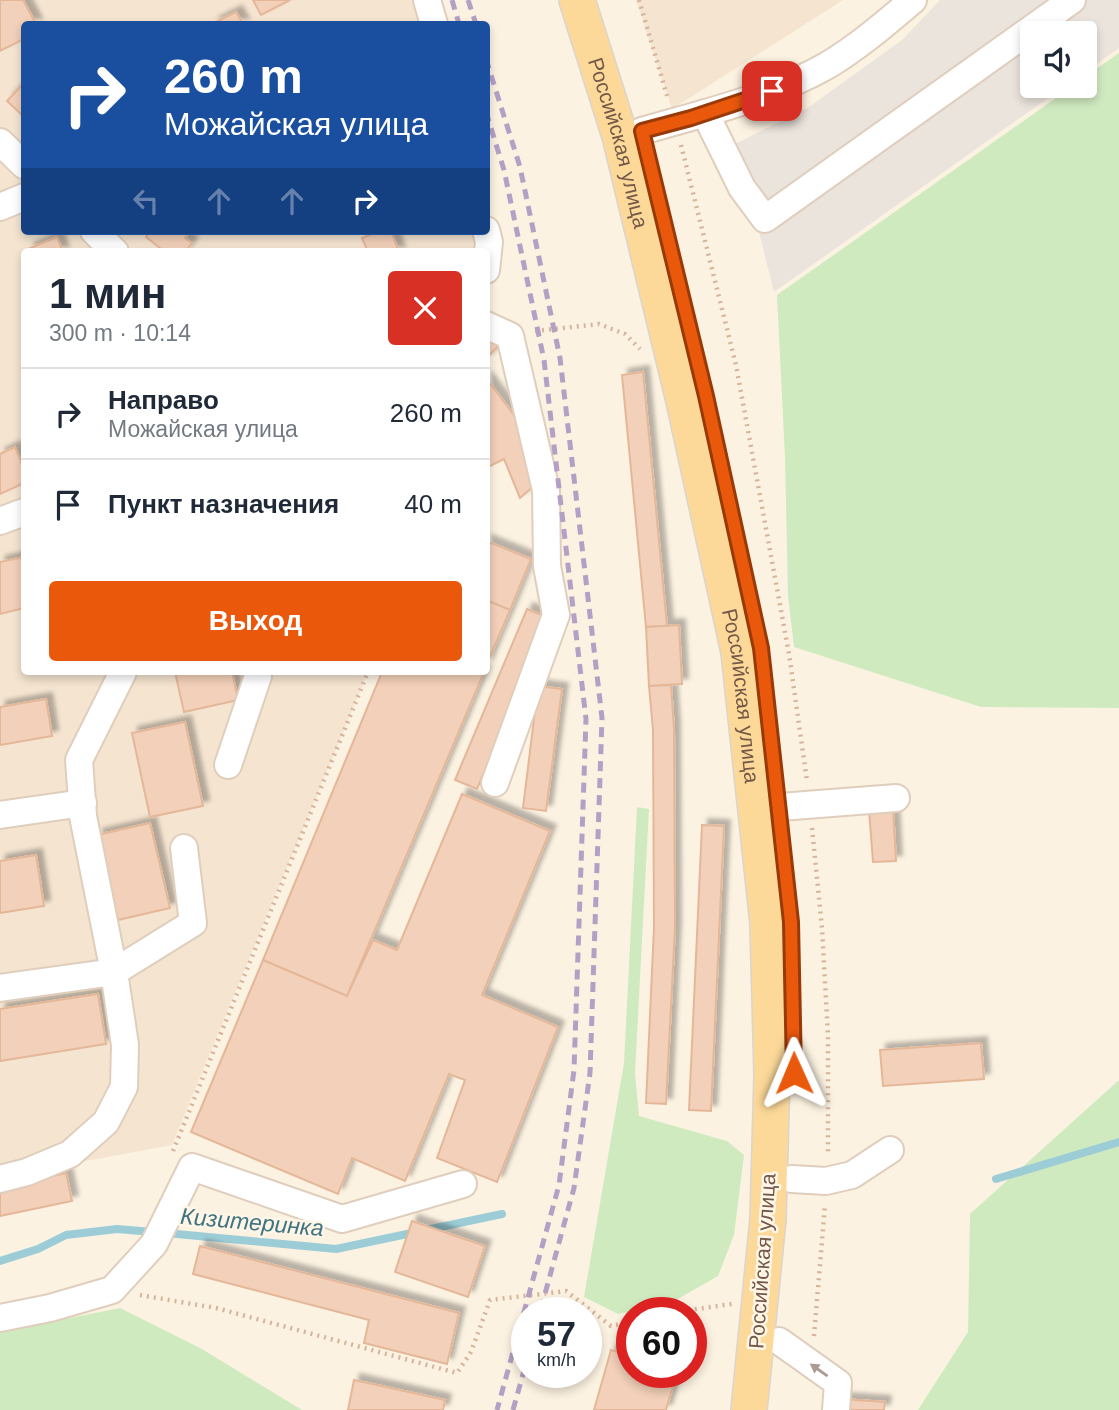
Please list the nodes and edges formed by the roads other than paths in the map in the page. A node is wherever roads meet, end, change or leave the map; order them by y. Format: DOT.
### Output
graph roads {
  1 [pos="427,0"];
  2 [pos="577,0"];
  3 [pos="601,0"];
  4 [pos="912,0"];
  5 [pos="1072,0"];
  6 [pos="433,21"];
  7 [pos="705,113"];
  8 [pos="642,131"];
  9 [pos="0,142"];
  10 [pos="21,162"];
  11 [pos="21,198"];
  12 [pos="0,207"];
  13 [pos="98,235"];
  14 [pos="111,248"];
  15 [pos="498,330"];
  16 [pos="21,513"];
  17 [pos="0,521"];
  18 [pos="121,675"];
  19 [pos="258,675"];
  20 [pos="228,765"];
  21 [pos="495,783"];
  22 [pos="896,798"];
  23 [pos="83,803"];
  24 [pos="780,807"];
  25 [pos="0,815"];
  26 [pos="184,848"];
  27 [pos="114,972"];
  28 [pos="0,988"];
  29 [pos="890,1150"];
  30 [pos="0,1179"];
  31 [pos="792,1179"];
  32 [pos="463,1184"];
  33 [pos="0,1318"];
  34 [pos="779,1341"];
  35 [pos="749,1410"];
  36 [pos="772,1410"];
  37 [pos="836,1410"];
  1 -- 6 [label="street"];
  2 -- 35 [label="main road, Российская улица"];
  3 -- 8 [label="main road, Российская улица"];
  4 -- 7 [label="street"];
  5 -- 7 [label="street"];
  7 -- 8 [label="street"];
  8 -- 24 [label="main road, Российская улица"];
  9 -- 10 [label="street"];
  11 -- 12 [label="street"];
  13 -- 14 [label="street"];
  15 -- 21 [label="street"];
  16 -- 17 [label="street"];
  18 -- 23 [label="street"];
  19 -- 20 [label="street"];
  22 -- 24 [label="street"];
  23 -- 25 [label="street"];
  23 -- 27 [label="street"];
  24 -- 31 [label="main road, Российская улица"];
  26 -- 27 [label="street"];
  27 -- 28 [label="street"];
  27 -- 30 [label="street"];
  29 -- 31 [label="street"];
  31 -- 34 [label="main road, Российская улица"];
  32 -- 33 [label="street"];
  34 -- 36 [label="main road, Российская улица"];
  37 -- 34 [label="street, one-way"];
}
